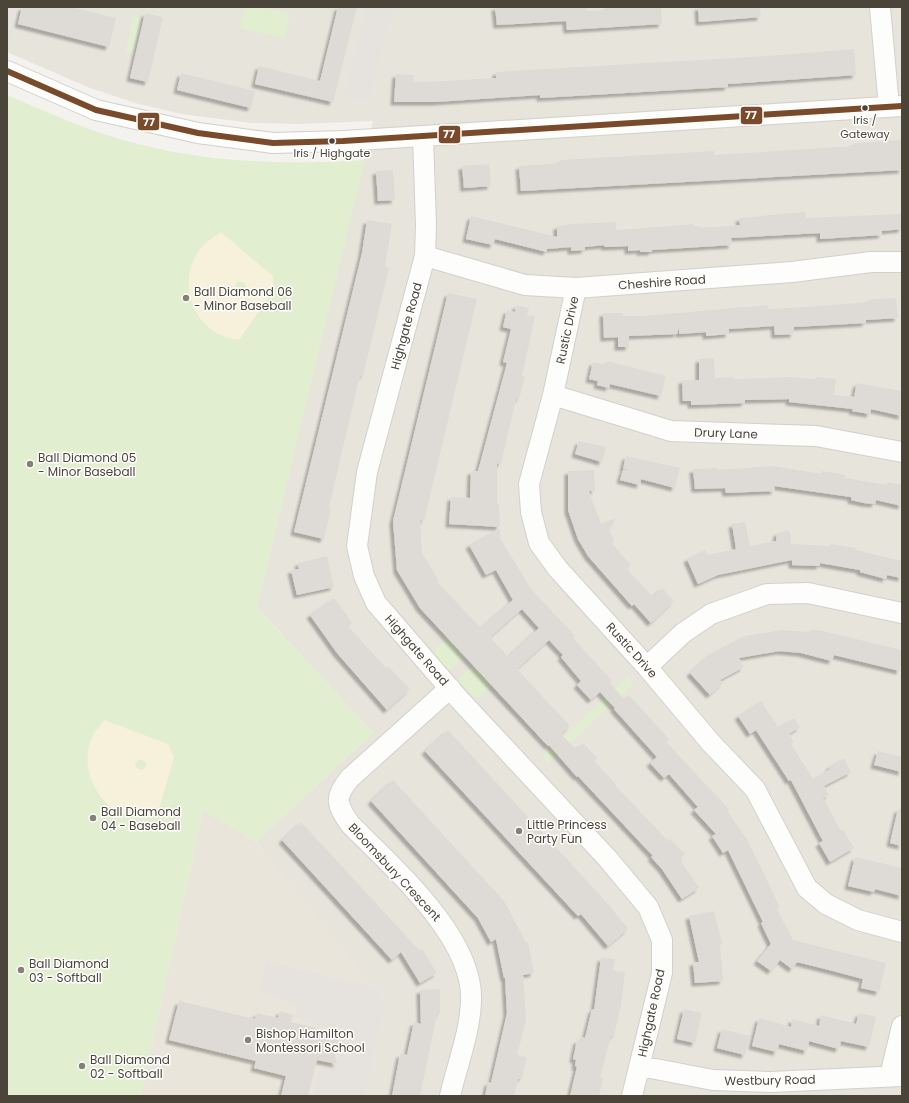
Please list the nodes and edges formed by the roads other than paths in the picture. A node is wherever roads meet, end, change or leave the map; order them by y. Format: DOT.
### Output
graph roads {
  1 [pos="880,7"];
  2 [pos="7,71"];
  3 [pos="896,106"];
  4 [pos="423,136"];
  5 [pos="425,256"];
  6 [pos="902,262"];
  7 [pos="576,288"];
  8 [pos="554,395"];
  9 [pos="902,452"];
  10 [pos="902,613"];
  11 [pos="646,667"];
  12 [pos="450,688"];
  13 [pos="902,932"];
  14 [pos="902,1026"];
  15 [pos="640,1066"];
  16 [pos="896,1076"];
  17 [pos="450,1096"];
  18 [pos="632,1096"];
  1 -- 3 [label="street"];
  2 -- 4 [label="street"];
  3 -- 4 [label="street"];
  4 -- 5 [label="street, Highgate Road"];
  5 -- 7 [label="street, Cheshire Road"];
  5 -- 12 [label="street, Highgate Road"];
  6 -- 7 [label="street, Cheshire Road"];
  7 -- 8 [label="street, Rustic Drive"];
  8 -- 9 [label="street, Drury Lane"];
  8 -- 11 [label="street, Rustic Drive"];
  10 -- 11 [label="street"];
  11 -- 13 [label="street, Rustic Drive"];
  12 -- 15 [label="street, Highgate Road"];
  12 -- 17 [label="street, Bloomsbury Crescent"];
  14 -- 16 [label="street"];
  15 -- 16 [label="street, Westbury Road"];
  15 -- 18 [label="street, Highgate Road"];
}
